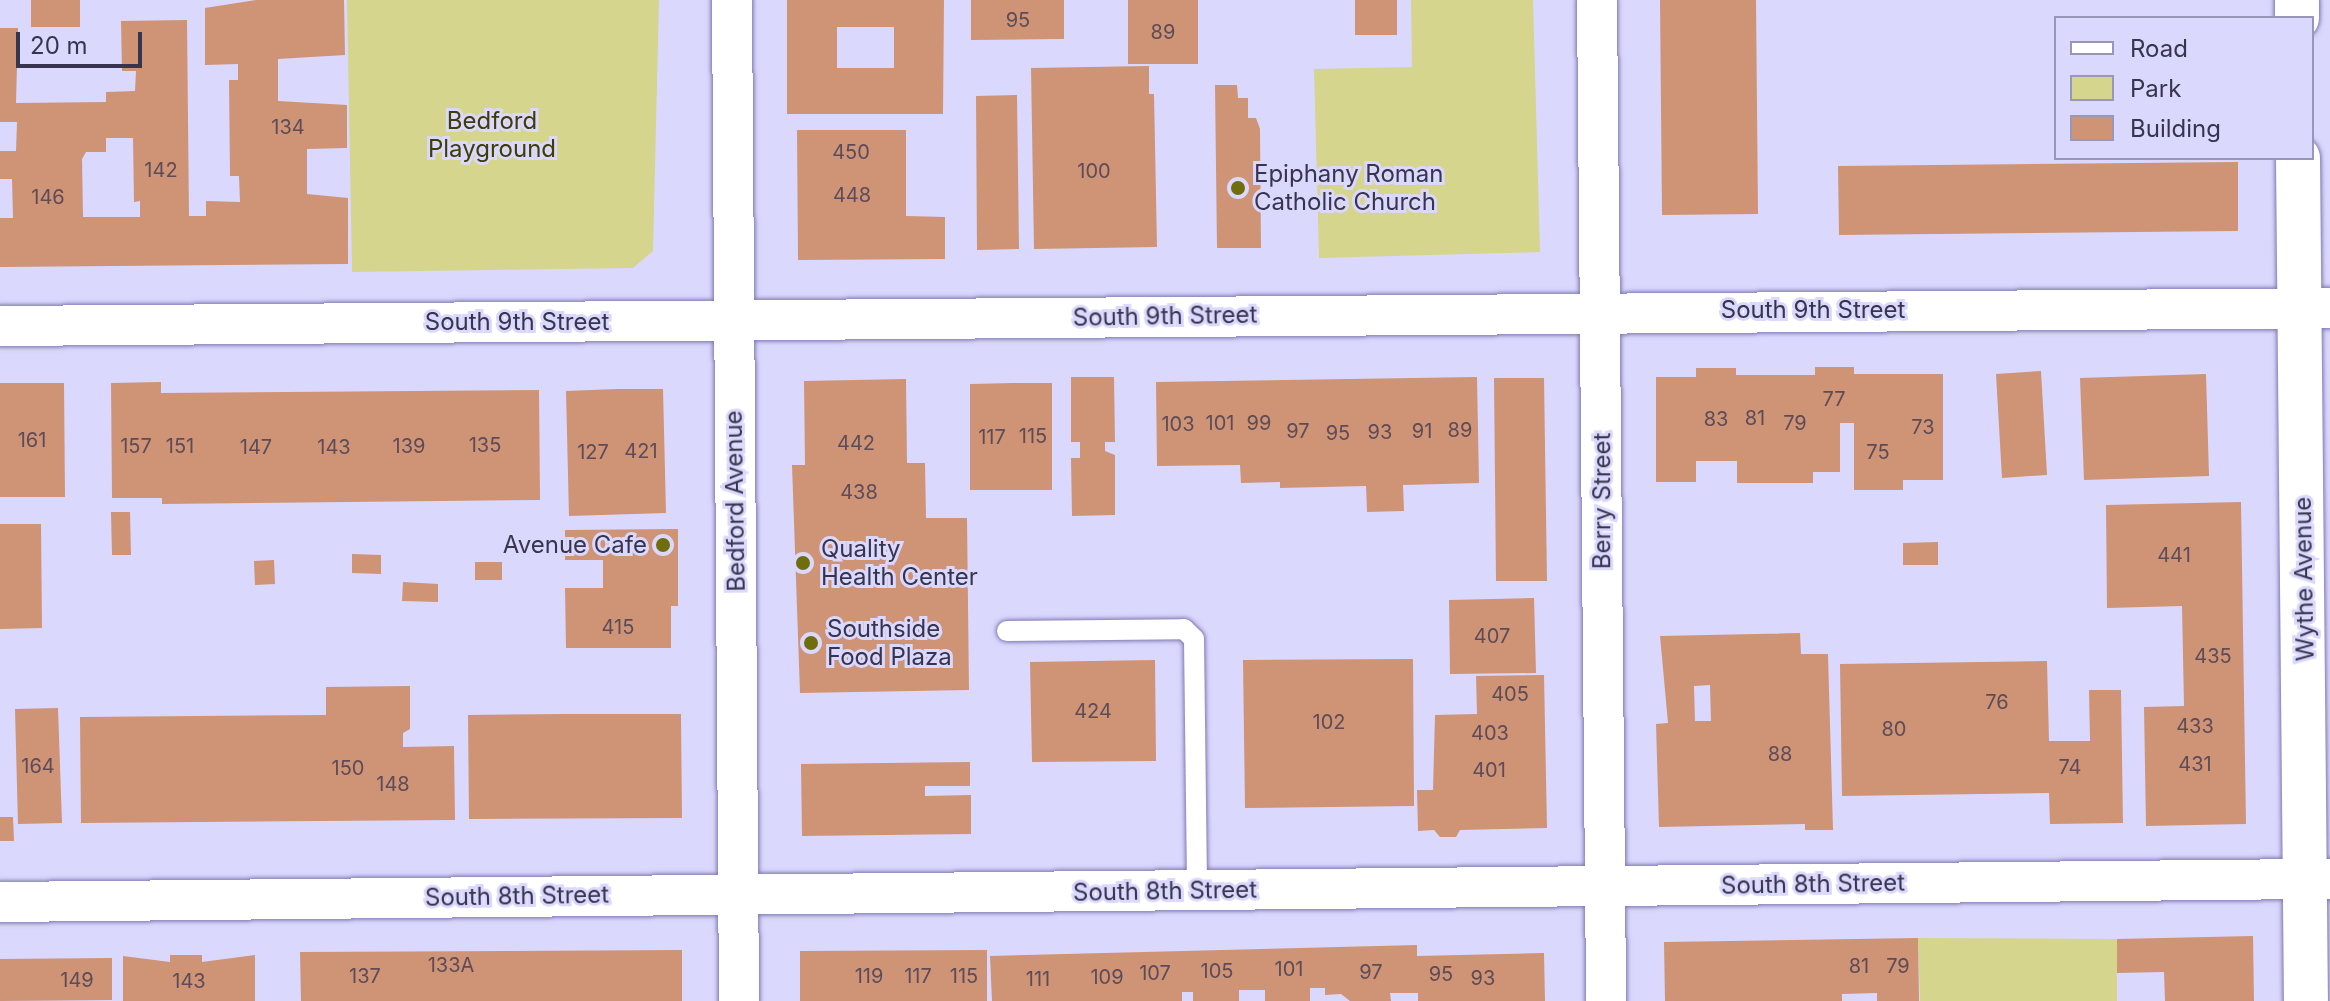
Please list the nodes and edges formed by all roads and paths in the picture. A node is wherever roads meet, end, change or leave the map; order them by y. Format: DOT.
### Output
graph roads {
  1 [pos="732,0"];
  2 [pos="1597,0"];
  3 [pos="2298,160"];
  4 [pos="2315,308"];
  5 [pos="1600,311"];
  6 [pos="733,320"];
  7 [pos="0,326"];
  8 [pos="1007,631"];
  9 [pos="2319,880"];
  10 [pos="1605,886"];
  11 [pos="1197,890"];
  12 [pos="739,894"];
  13 [pos="0,902"];
  14 [pos="739,1001"];
  15 [pos="1606,1001"];
  16 [pos="2306,1001"];
  1 -- 6 [label="street, Bedford Avenue"];
  2 -- 5 [label="street, Berry Street"];
  3 -- 4 [label="main road, Wythe Avenue"];
  4 -- 5 [label="street, South 9th Street"];
  4 -- 9 [label="main road, Wythe Avenue"];
  5 -- 6 [label="street, South 9th Street"];
  5 -- 10 [label="street, Berry Street"];
  6 -- 7 [label="street, South 9th Street"];
  6 -- 12 [label="street, Bedford Avenue"];
  8 -- 11 [label="lane"];
  9 -- 10 [label="street, South 8th Street"];
  9 -- 16 [label="main road, Wythe Avenue"];
  10 -- 11 [label="street, South 8th Street"];
  10 -- 15 [label="street, Berry Street"];
  11 -- 12 [label="street, South 8th Street"];
  12 -- 13 [label="street, South 8th Street"];
  12 -- 14 [label="street, Bedford Avenue"];
}
